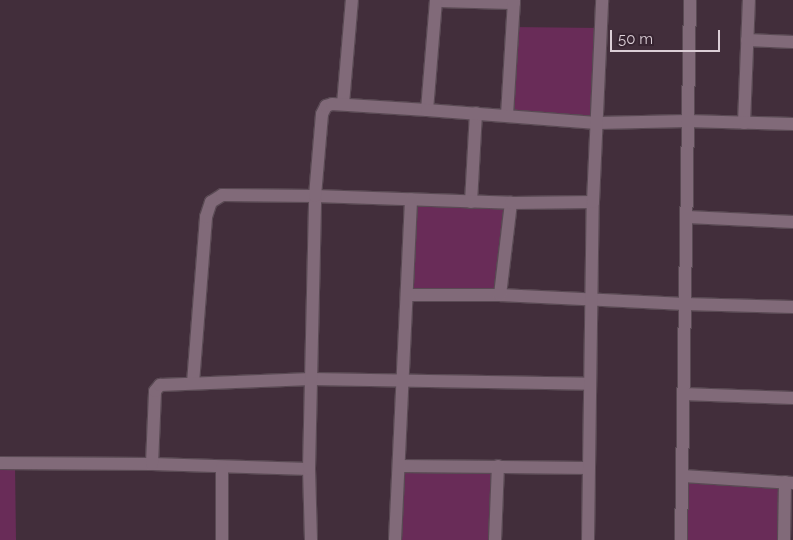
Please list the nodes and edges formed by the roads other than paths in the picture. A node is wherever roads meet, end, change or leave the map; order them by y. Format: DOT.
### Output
graph roads {
  1 [pos="352,0"];
  2 [pos="602,0"];
  3 [pos="690,0"];
  4 [pos="749,0"];
  5 [pos="436,1"];
  6 [pos="514,2"];
  7 [pos="747,40"];
  8 [pos="793,42"];
  9 [pos="343,104"];
  10 [pos="427,110"];
  11 [pos="476,113"];
  12 [pos="507,115"];
  13 [pos="687,121"];
  14 [pos="744,122"];
  15 [pos="597,123"];
  16 [pos="793,124"];
  17 [pos="315,196"];
  18 [pos="412,199"];
  19 [pos="471,202"];
  20 [pos="593,202"];
  21 [pos="511,203"];
  22 [pos="688,217"];
  23 [pos="793,222"];
  24 [pos="407,295"];
  25 [pos="500,295"];
  26 [pos="593,300"];
  27 [pos="685,304"];
  28 [pos="793,307"];
  29 [pos="311,379"];
  30 [pos="403,380"];
  31 [pos="193,383"];
  32 [pos="590,384"];
  33 [pos="683,394"];
  34 [pos="793,398"];
  35 [pos="0,464"];
  36 [pos="152,464"];
  37 [pos="400,466"];
  38 [pos="498,466"];
  39 [pos="222,467"];
  40 [pos="588,468"];
  41 [pos="309,469"];
  42 [pos="683,476"];
  43 [pos="789,482"];
  44 [pos="222,540"];
  45 [pos="311,540"];
  46 [pos="395,540"];
  47 [pos="495,540"];
  48 [pos="588,540"];
  49 [pos="681,540"];
  50 [pos="784,540"];
  1 -- 9 [label="street"];
  2 -- 15 [label="street"];
  3 -- 13 [label="street"];
  4 -- 7 [label="street"];
  5 -- 6 [label="street"];
  5 -- 10 [label="street"];
  6 -- 12 [label="street"];
  7 -- 8 [label="street"];
  7 -- 14 [label="street"];
  9 -- 10 [label="street"];
  9 -- 17 [label="street"];
  10 -- 11 [label="street"];
  11 -- 12 [label="street"];
  11 -- 19 [label="street"];
  12 -- 15 [label="street"];
  13 -- 14 [label="street"];
  13 -- 15 [label="street"];
  13 -- 22 [label="street"];
  14 -- 16 [label="street"];
  15 -- 20 [label="street"];
  17 -- 18 [label="street"];
  17 -- 29 [label="street"];
  17 -- 31 [label="street"];
  18 -- 19 [label="street"];
  18 -- 24 [label="street"];
  19 -- 21 [label="street"];
  20 -- 21 [label="street"];
  20 -- 26 [label="street"];
  21 -- 25 [label="street"];
  22 -- 23 [label="street"];
  22 -- 27 [label="street"];
  24 -- 25 [label="street"];
  24 -- 30 [label="street"];
  25 -- 26 [label="street"];
  26 -- 27 [label="street"];
  26 -- 32 [label="street"];
  27 -- 28 [label="street"];
  27 -- 33 [label="street"];
  29 -- 30 [label="street"];
  29 -- 31 [label="street"];
  29 -- 41 [label="street"];
  30 -- 32 [label="street"];
  30 -- 37 [label="street"];
  31 -- 36 [label="street"];
  32 -- 40 [label="street"];
  33 -- 34 [label="street"];
  33 -- 42 [label="street"];
  35 -- 36 [label="street"];
  36 -- 39 [label="street"];
  37 -- 38 [label="street"];
  37 -- 46 [label="street"];
  38 -- 40 [label="street"];
  38 -- 47 [label="street"];
  39 -- 41 [label="street"];
  39 -- 44 [label="street"];
  40 -- 48 [label="street"];
  41 -- 45 [label="street"];
  42 -- 43 [label="street"];
  42 -- 49 [label="street"];
  43 -- 50 [label="street"];
}
